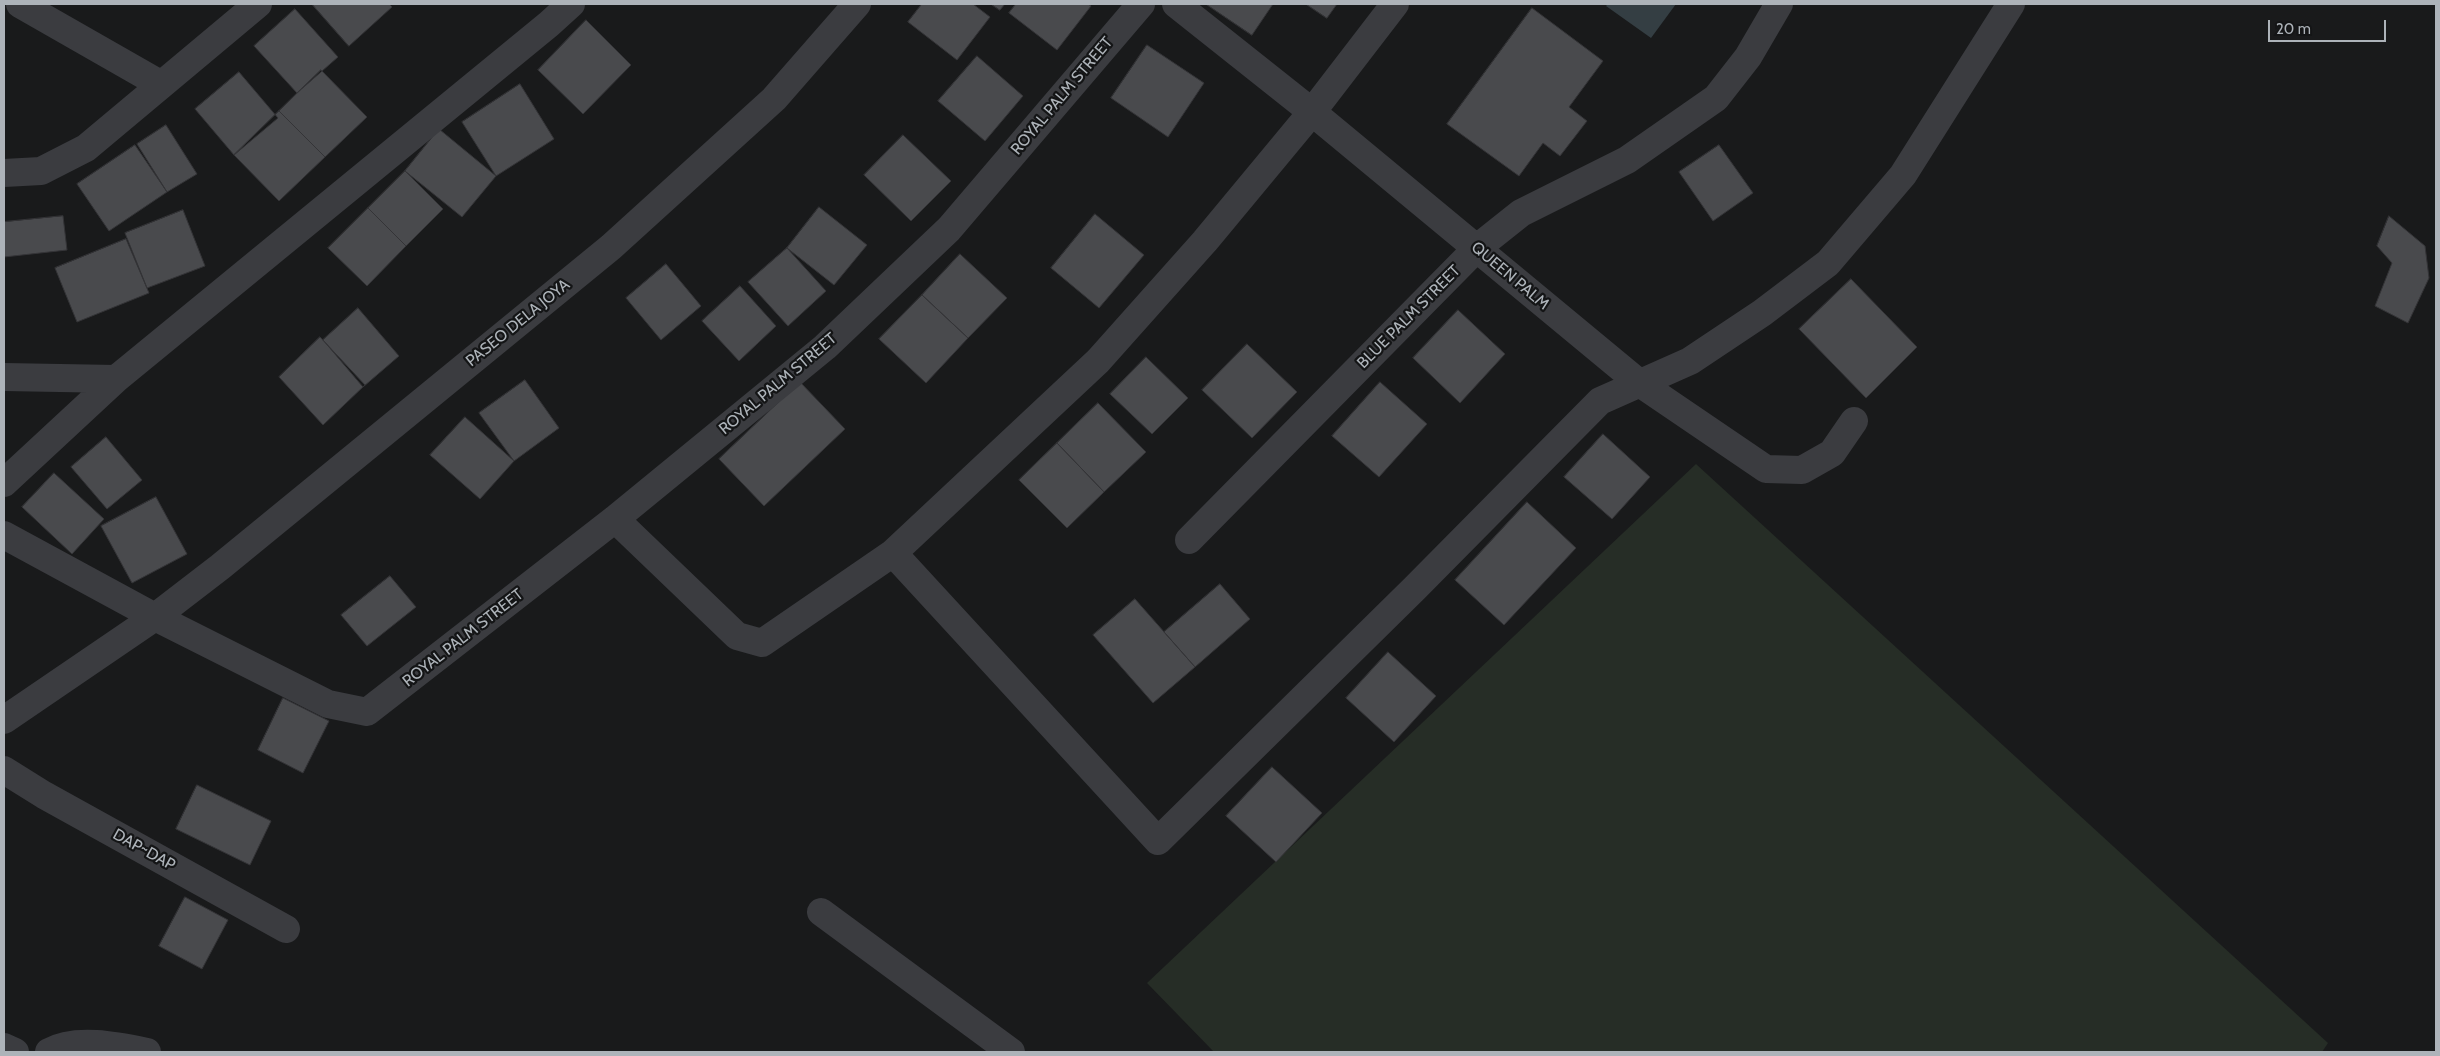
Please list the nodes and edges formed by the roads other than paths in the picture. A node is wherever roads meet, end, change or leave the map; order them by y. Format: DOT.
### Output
graph roads {
  1 [pos="20,4"];
  2 [pos="258,4"];
  3 [pos="571,4"];
  4 [pos="857,4"];
  5 [pos="1141,4"];
  6 [pos="1176,4"];
  7 [pos="1395,4"];
  8 [pos="1779,4"];
  9 [pos="2011,4"];
  10 [pos="160,84"];
  11 [pos="1312,112"];
  12 [pos="4,174"];
  13 [pos="1477,248"];
  14 [pos="4,377"];
  15 [pos="116,379"];
  16 [pos="1638,382"];
  17 [pos="1854,421"];
  18 [pos="4,483"];
  19 [pos="615,519"];
  20 [pos="4,535"];
  21 [pos="1189,540"];
  22 [pos="893,553"];
  23 [pos="155,617"];
  24 [pos="4,720"];
  25 [pos="4,770"];
  26 [pos="820,912"];
  27 [pos="286,929"];
  28 [pos="4,1047"];
  29 [pos="998,1049"];
  30 [pos="15,1052"];
  31 [pos="49,1052"];
  32 [pos="147,1052"];
  1 -- 10 [label="street"];
  2 -- 10 [label="street"];
  3 -- 15 [label="street"];
  4 -- 23 [label="street, PASEO DELA JOYA"];
  5 -- 19 [label="street, ROYAL PALM STREET"];
  6 -- 11 [label="street, QUEEN PALM"];
  7 -- 11 [label="street"];
  8 -- 13 [label="street, BLUE PALM STREET"];
  9 -- 16 [label="street"];
  10 -- 12 [label="street"];
  11 -- 13 [label="street, QUEEN PALM"];
  11 -- 22 [label="street"];
  13 -- 16 [label="street, QUEEN PALM"];
  13 -- 21 [label="street, BLUE PALM STREET"];
  14 -- 15 [label="street"];
  15 -- 18 [label="street"];
  16 -- 17 [label="street, QUEEN PALM"];
  16 -- 22 [label="street"];
  19 -- 22 [label="street"];
  19 -- 23 [label="street, ROYAL PALM STREET"];
  20 -- 23 [label="street"];
  23 -- 24 [label="street, PASEO DELA JOYA"];
  25 -- 27 [label="street, DAP~DAP"];
  26 -- 29 [label="street"];
  28 -- 30 [label="street"];
  31 -- 32 [label="street"];
}
